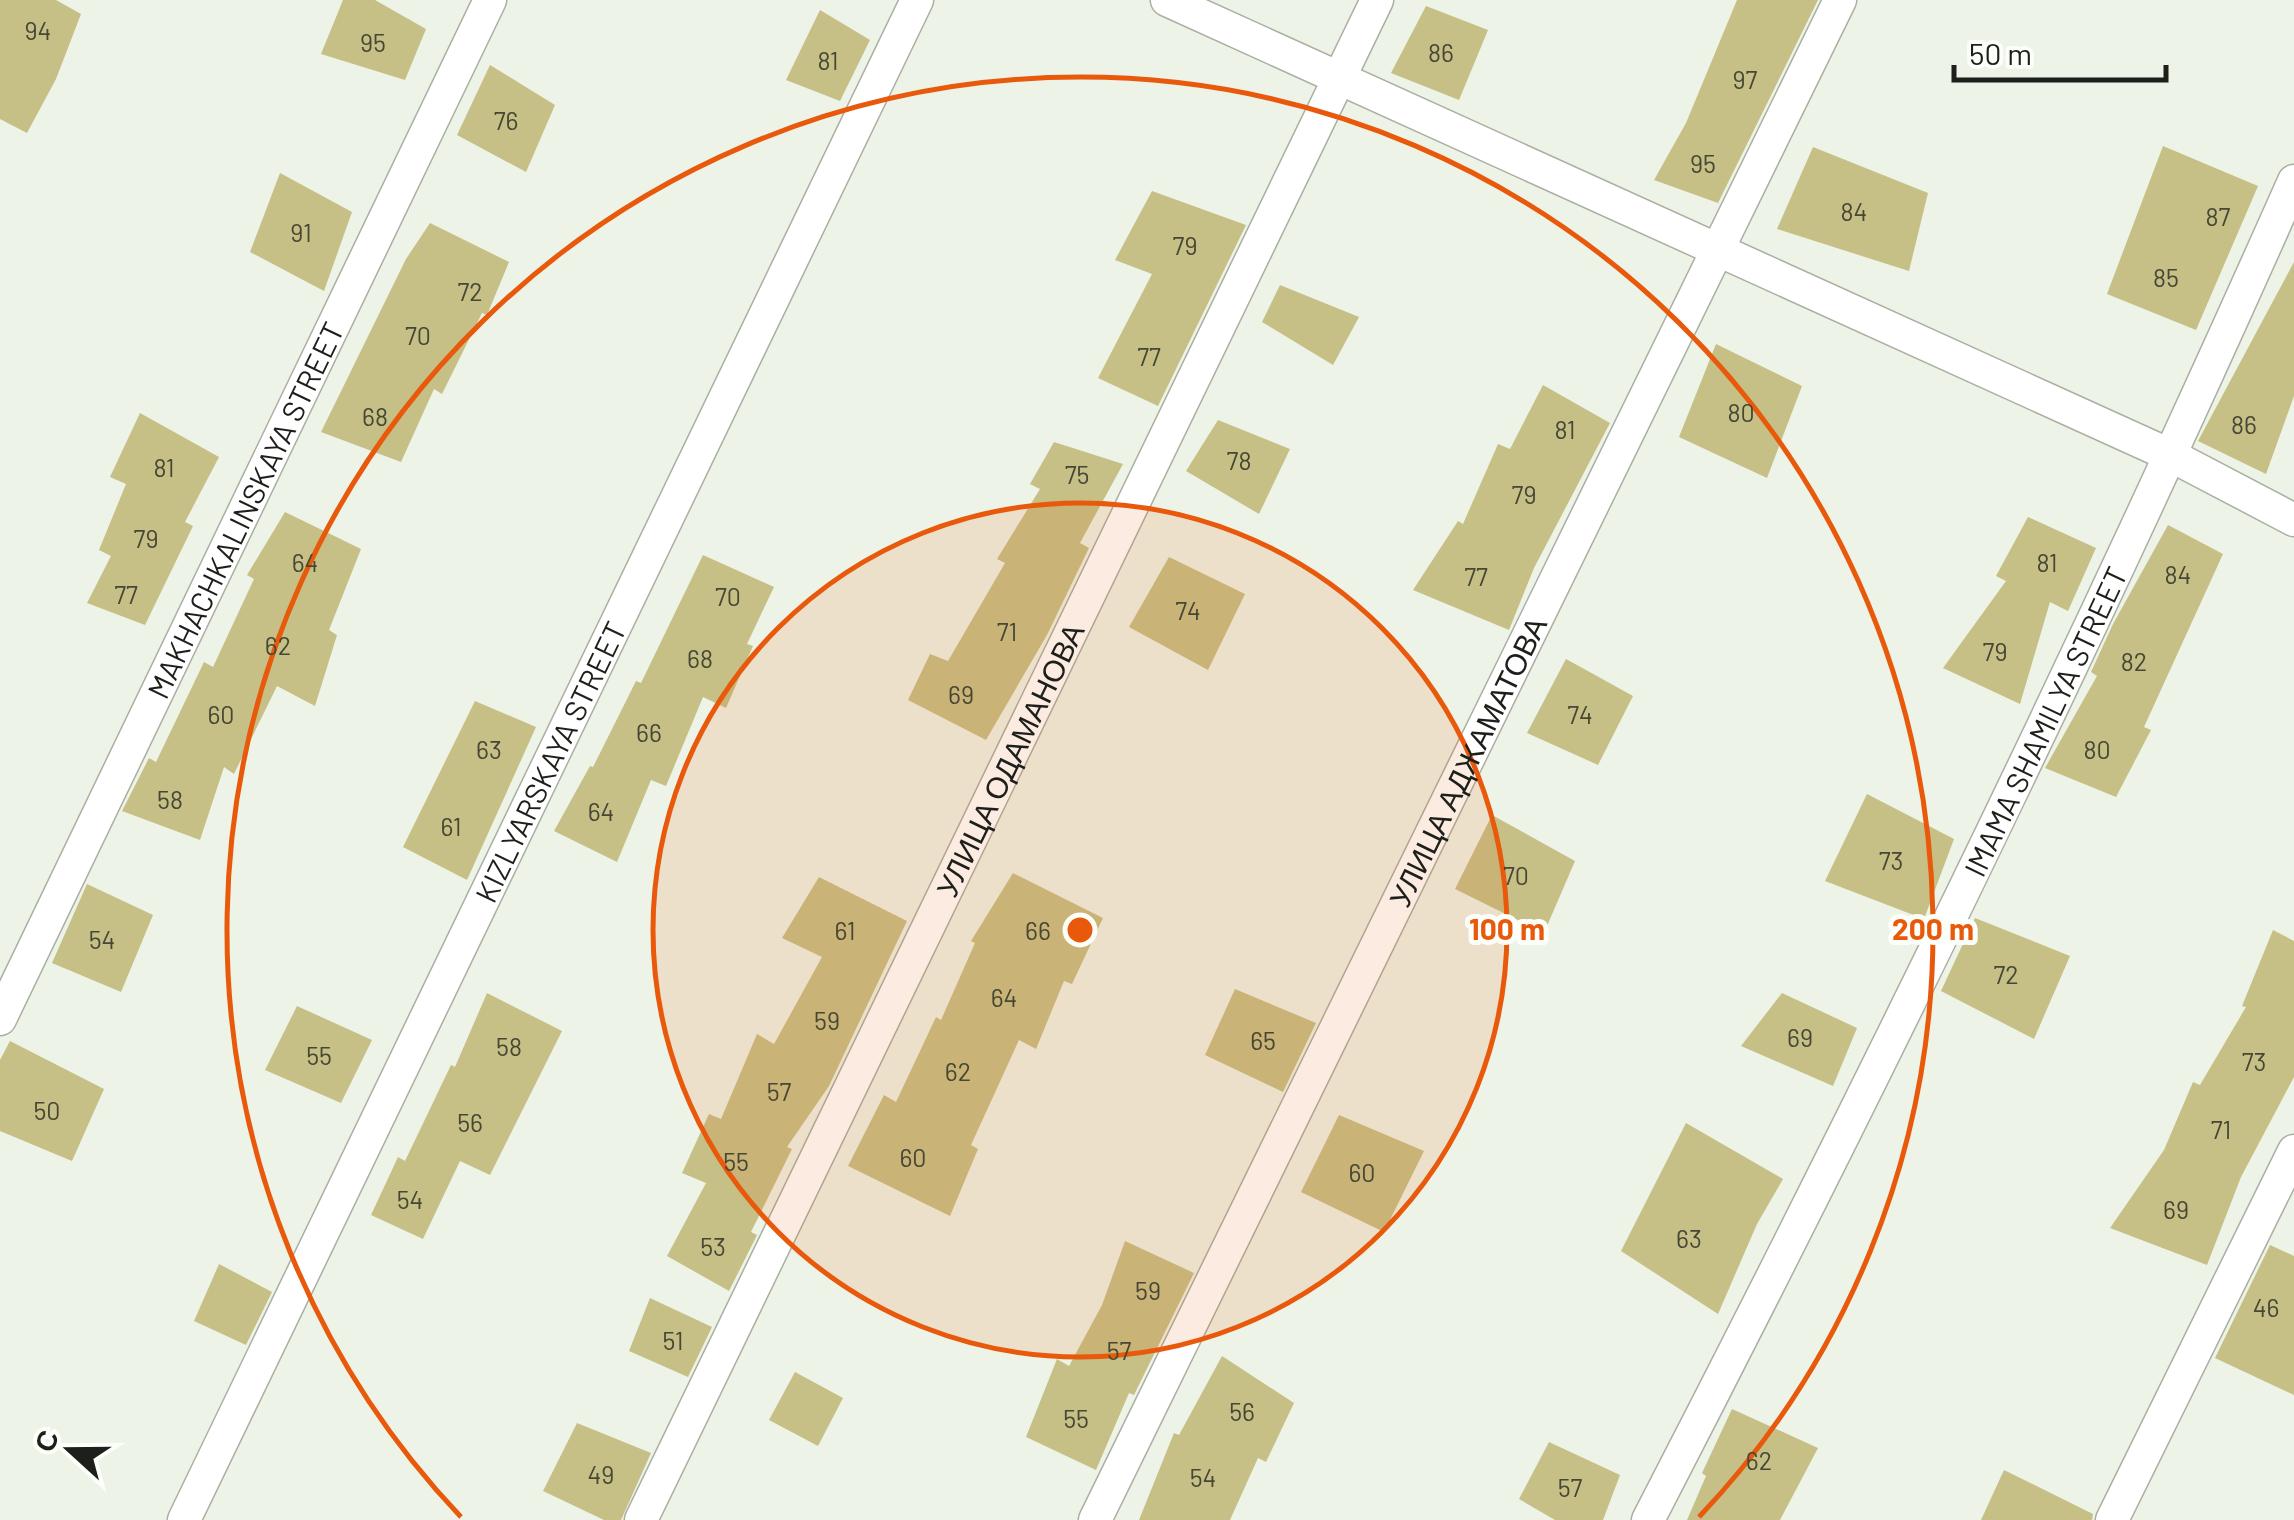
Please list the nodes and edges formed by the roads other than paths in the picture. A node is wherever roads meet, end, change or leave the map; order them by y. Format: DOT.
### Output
graph roads {
  1 [pos="490,0"];
  2 [pos="917,0"];
  3 [pos="1167,0"];
  4 [pos="1377,0"];
  5 [pos="1840,0"];
  6 [pos="1340,78"];
  7 [pos="2294,180"];
  8 [pos="1718,250"];
  9 [pos="2172,456"];
  10 [pos="2294,520"];
  11 [pos="0,1020"];
  12 [pos="2294,1151"];
  13 [pos="184,1520"];
  14 [pos="642,1520"];
  15 [pos="1095,1520"];
  16 [pos="1648,1520"];
  17 [pos="2112,1520"];
  1 -- 11 [label="street, MAKHACHKALINSKAYA STREET"];
  2 -- 13 [label="street, KIZLYARSKAYA STREET"];
  3 -- 6 [label="street"];
  4 -- 6 [label="street, УЛИЦА ОДАМАНОВА"];
  5 -- 8 [label="street, УЛИЦА АДЖАМАТОВА"];
  6 -- 8 [label="street"];
  6 -- 14 [label="street, УЛИЦА ОДАМАНОВА"];
  7 -- 9 [label="street, IMAMA SHAMILYA STREET"];
  8 -- 9 [label="street"];
  8 -- 15 [label="street, УЛИЦА АДЖАМАТОВА"];
  9 -- 10 [label="street"];
  9 -- 16 [label="street, IMAMA SHAMILYA STREET"];
  12 -- 17 [label="street"];
}
